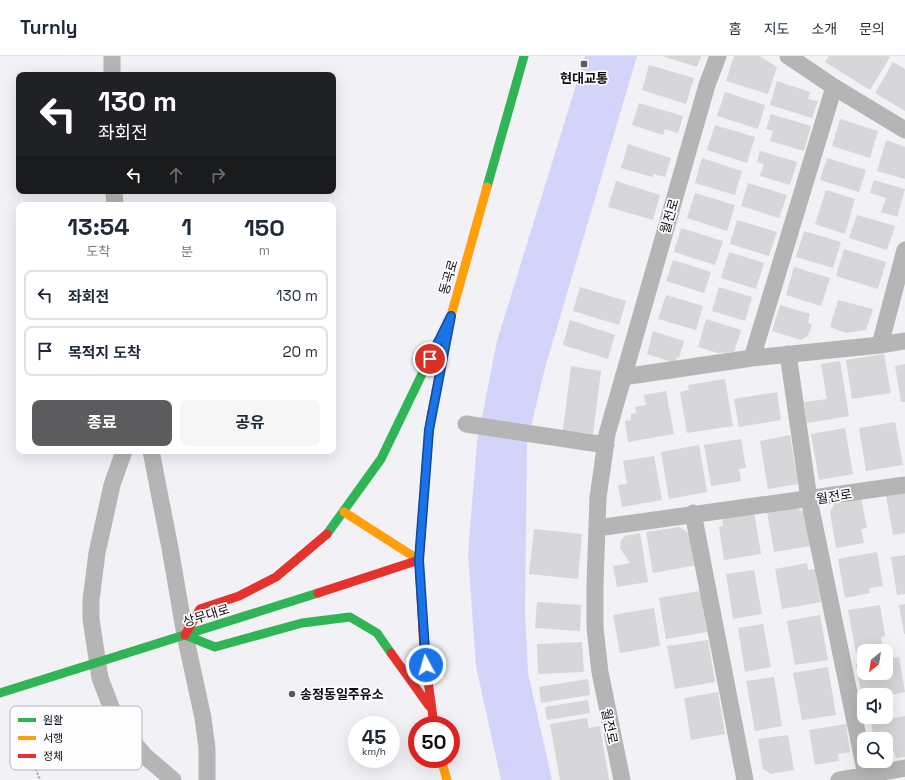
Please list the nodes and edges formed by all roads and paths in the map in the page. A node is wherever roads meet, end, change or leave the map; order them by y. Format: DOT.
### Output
graph roads {
  1 [pos="112,56"];
  2 [pos="524,56"];
  3 [pos="718,56"];
  4 [pos="788,56"];
  5 [pos="112,72"];
  6 [pos="834,87"];
  7 [pos="905,130"];
  8 [pos="905,250"];
  9 [pos="451,316"];
  10 [pos="905,340"];
  11 [pos="880,345"];
  12 [pos="788,354"];
  13 [pos="752,358"];
  14 [pos="623,378"];
  15 [pos="466,424"];
  16 [pos="606,445"];
  17 [pos="123,454"];
  18 [pos="151,454"];
  19 [pos="905,485"];
  20 [pos="810,499"];
  21 [pos="344,512"];
  22 [pos="693,513"];
  23 [pos="597,528"];
  24 [pos="419,560"];
  25 [pos="184,635"];
  26 [pos="0,693"];
  27 [pos="111,706"];
  28 [pos="8,707"];
  29 [pos="431,708"];
  30 [pos="10,711"];
  31 [pos="432,716"];
  32 [pos="142,752"];
  33 [pos="444,768"];
  34 [pos="905,768"];
  35 [pos="36,770"];
  36 [pos="866,777"];
  37 [pos="40,780"];
  38 [pos="173,780"];
  39 [pos="207,780"];
  40 [pos="447,780"];
  41 [pos="622,780"];
  42 [pos="746,780"];
  43 [pos="839,780"];
  1 -- 5 [label="street"];
  2 -- 9 [label="main road, 동곡로"];
  3 -- 14 [label="street, 월전로"];
  4 -- 6 [label="street"];
  6 -- 7 [label="street"];
  6 -- 13 [label="street"];
  8 -- 11 [label="street"];
  9 -- 21 [label="main road"];
  9 -- 24 [label="main road, 동곡로"];
  10 -- 11 [label="street"];
  11 -- 12 [label="street"];
  12 -- 13 [label="street"];
  12 -- 20 [label="street"];
  13 -- 14 [label="street"];
  14 -- 16 [label="street, 월전로"];
  15 -- 16 [label="street"];
  16 -- 23 [label="street, 월전로"];
  17 -- 27 [label="street"];
  18 -- 25 [label="street"];
  19 -- 20 [label="street, 월전로"];
  20 -- 22 [label="street, 월전로"];
  20 -- 36 [label="street"];
  21 -- 24 [label="main road"];
  21 -- 25 [label="main road"];
  22 -- 23 [label="street, 월전로"];
  22 -- 42 [label="street"];
  23 -- 41 [label="street, 월전로"];
  24 -- 25 [label="main road, 상무대로"];
  24 -- 29 [label="main road, 동곡로"];
  25 -- 26 [label="main road, 상무대로"];
  25 -- 29 [label="main road"];
  25 -- 39 [label="street"];
  28 -- 30 [label="path"];
  29 -- 31 [label="main road, 동곡로"];
  32 -- 38 [label="street"];
  33 -- 40 [label="main road"];
  34 -- 36 [label="street"];
  35 -- 37 [label="path"];
  36 -- 43 [label="street"];
}
